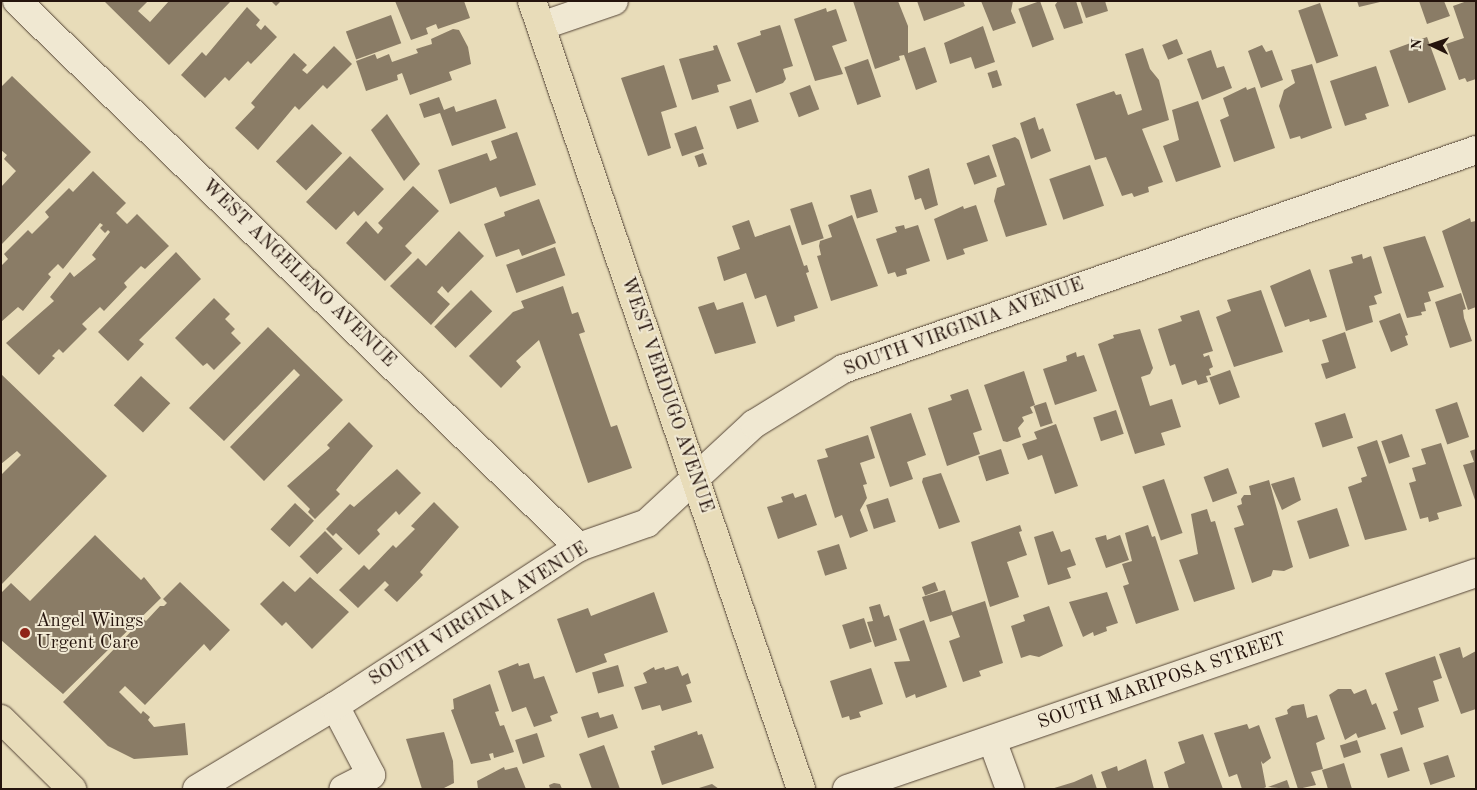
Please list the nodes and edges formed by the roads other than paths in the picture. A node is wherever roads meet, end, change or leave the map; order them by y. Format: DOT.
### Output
graph roads {
  1 [pos="17,1"];
  2 [pos="532,1"];
  3 [pos="614,1"];
  4 [pos="541,26"];
  5 [pos="1476,150"];
  6 [pos="694,479"];
  7 [pos="579,547"];
  8 [pos="1476,573"];
  9 [pos="335,706"];
  10 [pos="1,719"];
  11 [pos="992,740"];
  12 [pos="72,789"];
  13 [pos="197,789"];
  14 [pos="343,789"];
  15 [pos="801,789"];
  16 [pos="847,789"];
  17 [pos="1010,789"];
  1 -- 7 [label="street, WEST ANGELENO AVENUE"];
  2 -- 4 [label="main road, WEST VERDUGO AVENUE"];
  3 -- 4 [label="street"];
  4 -- 6 [label="main road, WEST VERDUGO AVENUE"];
  5 -- 6 [label="street, SOUTH VIRGINIA AVENUE"];
  6 -- 7 [label="street, SOUTH VIRGINIA AVENUE"];
  6 -- 15 [label="main road, WEST VERDUGO AVENUE"];
  7 -- 9 [label="street, SOUTH VIRGINIA AVENUE"];
  8 -- 11 [label="street, SOUTH MARIPOSA STREET"];
  9 -- 13 [label="street, SOUTH VIRGINIA AVENUE"];
  9 -- 14 [label="street"];
  10 -- 12 [label="main road"];
  11 -- 16 [label="street, SOUTH MARIPOSA STREET"];
  11 -- 17 [label="street"];
}
